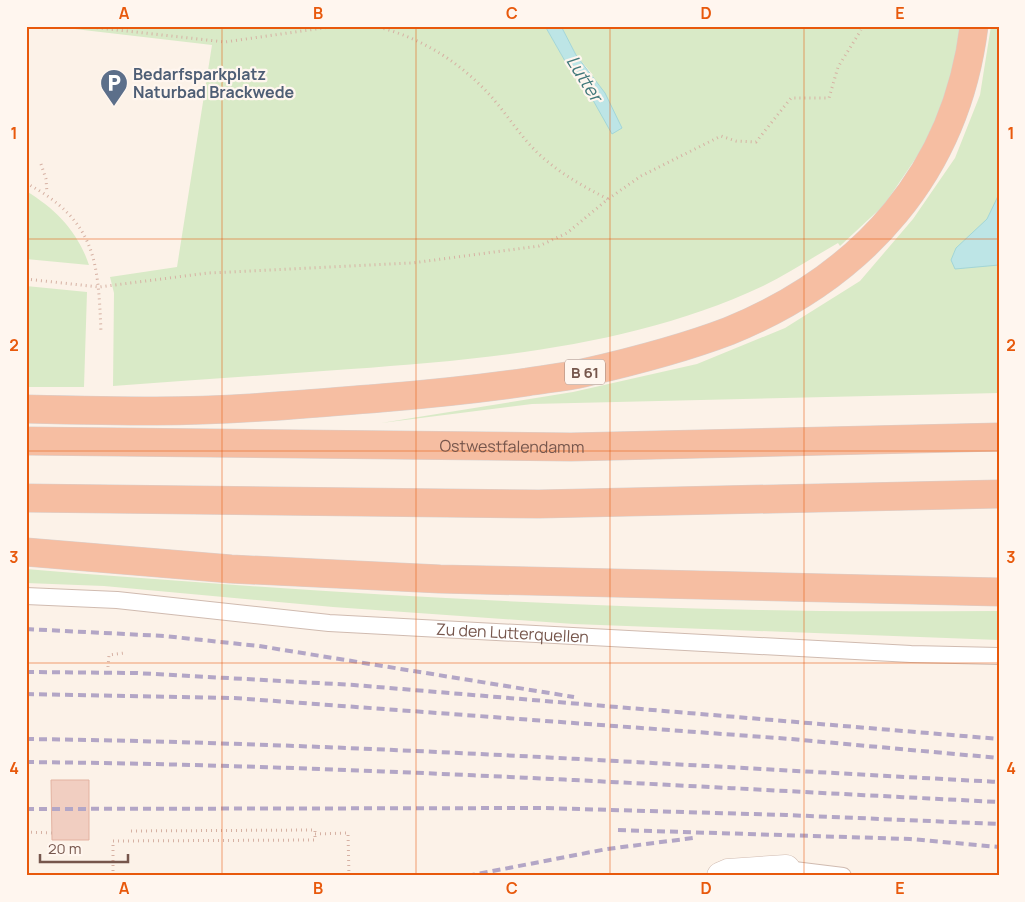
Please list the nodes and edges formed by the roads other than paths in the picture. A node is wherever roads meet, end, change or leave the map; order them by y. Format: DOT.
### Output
graph roads {
  1 [pos="974,26"];
  2 [pos="26,409"];
  3 [pos="999,437"];
  4 [pos="26,441"];
  5 [pos="999,494"];
  6 [pos="26,498"];
  7 [pos="26,552"];
  8 [pos="999,592"];
  9 [pos="26,596"];
  10 [pos="999,656"];
  11 [pos="786,869"];
  12 [pos="720,876"];
  13 [pos="843,876"];
  1 -- 2 [label="highway, B 61"];
  3 -- 4 [label="highway, Ostwestfalendamm"];
  5 -- 6 [label="highway"];
  7 -- 8 [label="highway"];
  9 -- 10 [label="lane, Zu den Lutterquellen"];
  11 -- 12 [label="street"];
  11 -- 13 [label="lane"];
}
